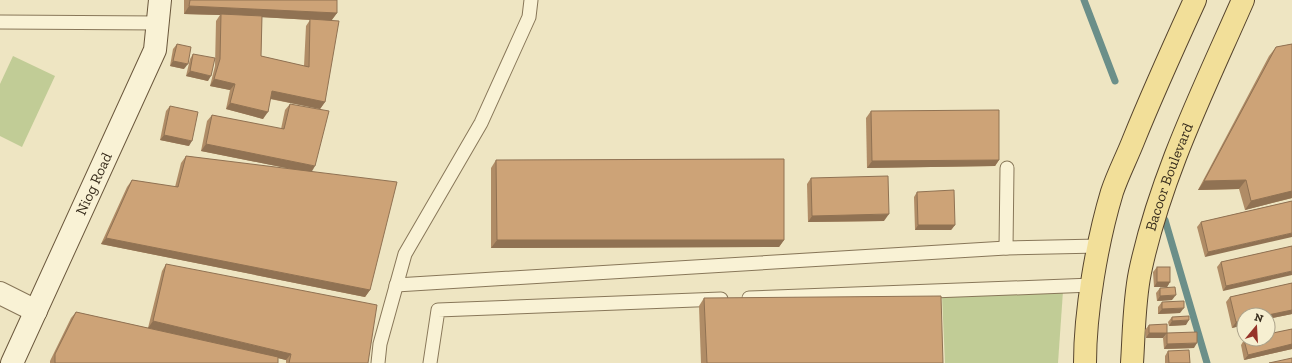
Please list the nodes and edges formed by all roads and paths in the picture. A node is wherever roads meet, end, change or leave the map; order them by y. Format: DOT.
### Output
graph roads {
  1 [pos="160,0"];
  2 [pos="531,0"];
  3 [pos="1195,0"];
  4 [pos="1243,0"];
  5 [pos="0,22"];
  6 [pos="159,23"];
  7 [pos="1007,168"];
  8 [pos="1099,246"];
  9 [pos="1006,248"];
  10 [pos="396,285"];
  11 [pos="1092,285"];
  12 [pos="0,293"];
  13 [pos="36,311"];
  14 [pos="12,363"];
  15 [pos="378,363"];
  16 [pos="430,363"];
  17 [pos="1085,363"];
  18 [pos="1132,363"];
  1 -- 6 [label="street, Niog Road"];
  2 -- 10 [label="lane"];
  3 -- 8 [label="main road"];
  4 -- 18 [label="main road, Bacoor Boulevard"];
  5 -- 6 [label="lane"];
  6 -- 13 [label="street, Niog Road"];
  7 -- 9 [label="lane"];
  8 -- 9 [label="lane"];
  8 -- 11 [label="main road"];
  9 -- 10 [label="lane"];
  10 -- 15 [label="lane"];
  11 -- 16 [label="lane"];
  11 -- 17 [label="main road"];
  12 -- 13 [label="street"];
  13 -- 14 [label="street, Niog Road"];
}
